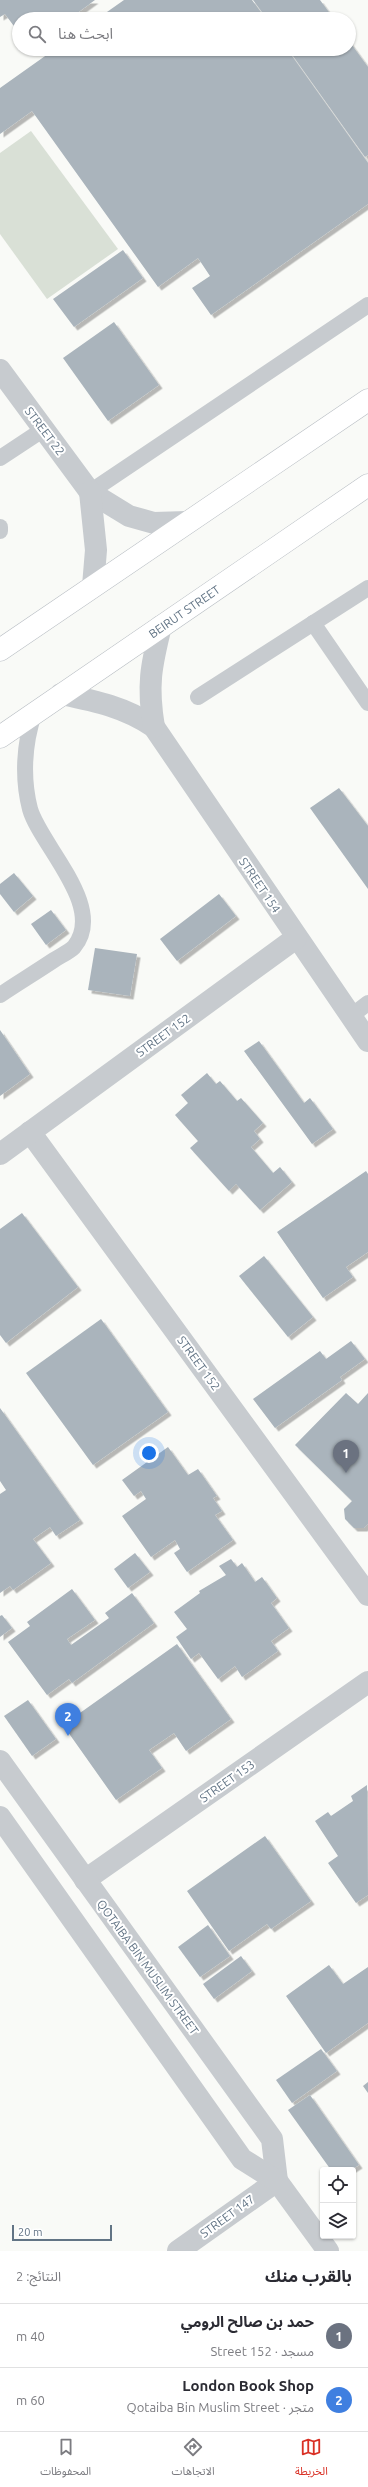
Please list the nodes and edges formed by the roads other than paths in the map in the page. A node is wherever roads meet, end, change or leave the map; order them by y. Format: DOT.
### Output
graph roads {
  1 [pos="368,305"];
  2 [pos="0,370"];
  3 [pos="368,400"];
  4 [pos="44,429"];
  5 [pos="0,458"];
  6 [pos="368,485"];
  7 [pos="90,492"];
  8 [pos="187,522"];
  9 [pos="0,528"];
  10 [pos="0,531"];
  11 [pos="93,586"];
  12 [pos="368,588"];
  13 [pos="313,624"];
  14 [pos="161,626"];
  15 [pos="0,650"];
  16 [pos="61,694"];
  17 [pos="198,697"];
  18 [pos="368,703"];
  19 [pos="34,714"];
  20 [pos="154,727"];
  21 [pos="0,737"];
  22 [pos="296,938"];
  23 [pos="0,995"];
  24 [pos="368,1002"];
  25 [pos="351,1016"];
  26 [pos="368,1041"];
  27 [pos="30,1132"];
  28 [pos="0,1154"];
  29 [pos="368,1595"];
  30 [pos="368,1682"];
  31 [pos="0,1761"];
  32 [pos="0,1817"];
  33 [pos="85,1880"];
  34 [pos="277,2181"];
  35 [pos="178,2251"];
  36 [pos="328,2251"];
  1 -- 7 [label="lane"];
  2 -- 4 [label="street, STREET 22"];
  3 -- 8 [label="main road"];
  4 -- 5 [label="lane"];
  4 -- 7 [label="street, STREET 22"];
  6 -- 14 [label="main road, BEIRUT STREET"];
  7 -- 8 [label="street, STREET 22"];
  7 -- 11 [label="street, STREET 22"];
  8 -- 11 [label="main road"];
  9 -- 10 [label="lane"];
  11 -- 15 [label="main road"];
  12 -- 13 [label="lane"];
  13 -- 17 [label="lane"];
  13 -- 18 [label="lane"];
  14 -- 16 [label="main road, BEIRUT STREET"];
  14 -- 20 [label="street, STREET 154"];
  16 -- 19 [label="main road, BEIRUT STREET"];
  16 -- 20 [label="street, STREET 154"];
  19 -- 21 [label="main road, BEIRUT STREET"];
  19 -- 23 [label="lane"];
  20 -- 22 [label="street, STREET 154"];
  22 -- 25 [label="street, STREET 154"];
  22 -- 27 [label="street, STREET 152"];
  24 -- 25 [label="lane"];
  25 -- 26 [label="street, STREET 154"];
  27 -- 28 [label="street, STREET 152"];
  27 -- 29 [label="street, STREET 152"];
  30 -- 33 [label="street, STREET 153"];
  31 -- 33 [label="street, QOTAIBA BIN MUSLIM STREET"];
  32 -- 34 [label="street, QOTAIBA BIN MUSLIM STREET"];
  33 -- 34 [label="street, QOTAIBA BIN MUSLIM STREET"];
  34 -- 35 [label="street, STREET 147"];
  34 -- 36 [label="street, QOTAIBA BIN MUSLIM STREET"];
}
